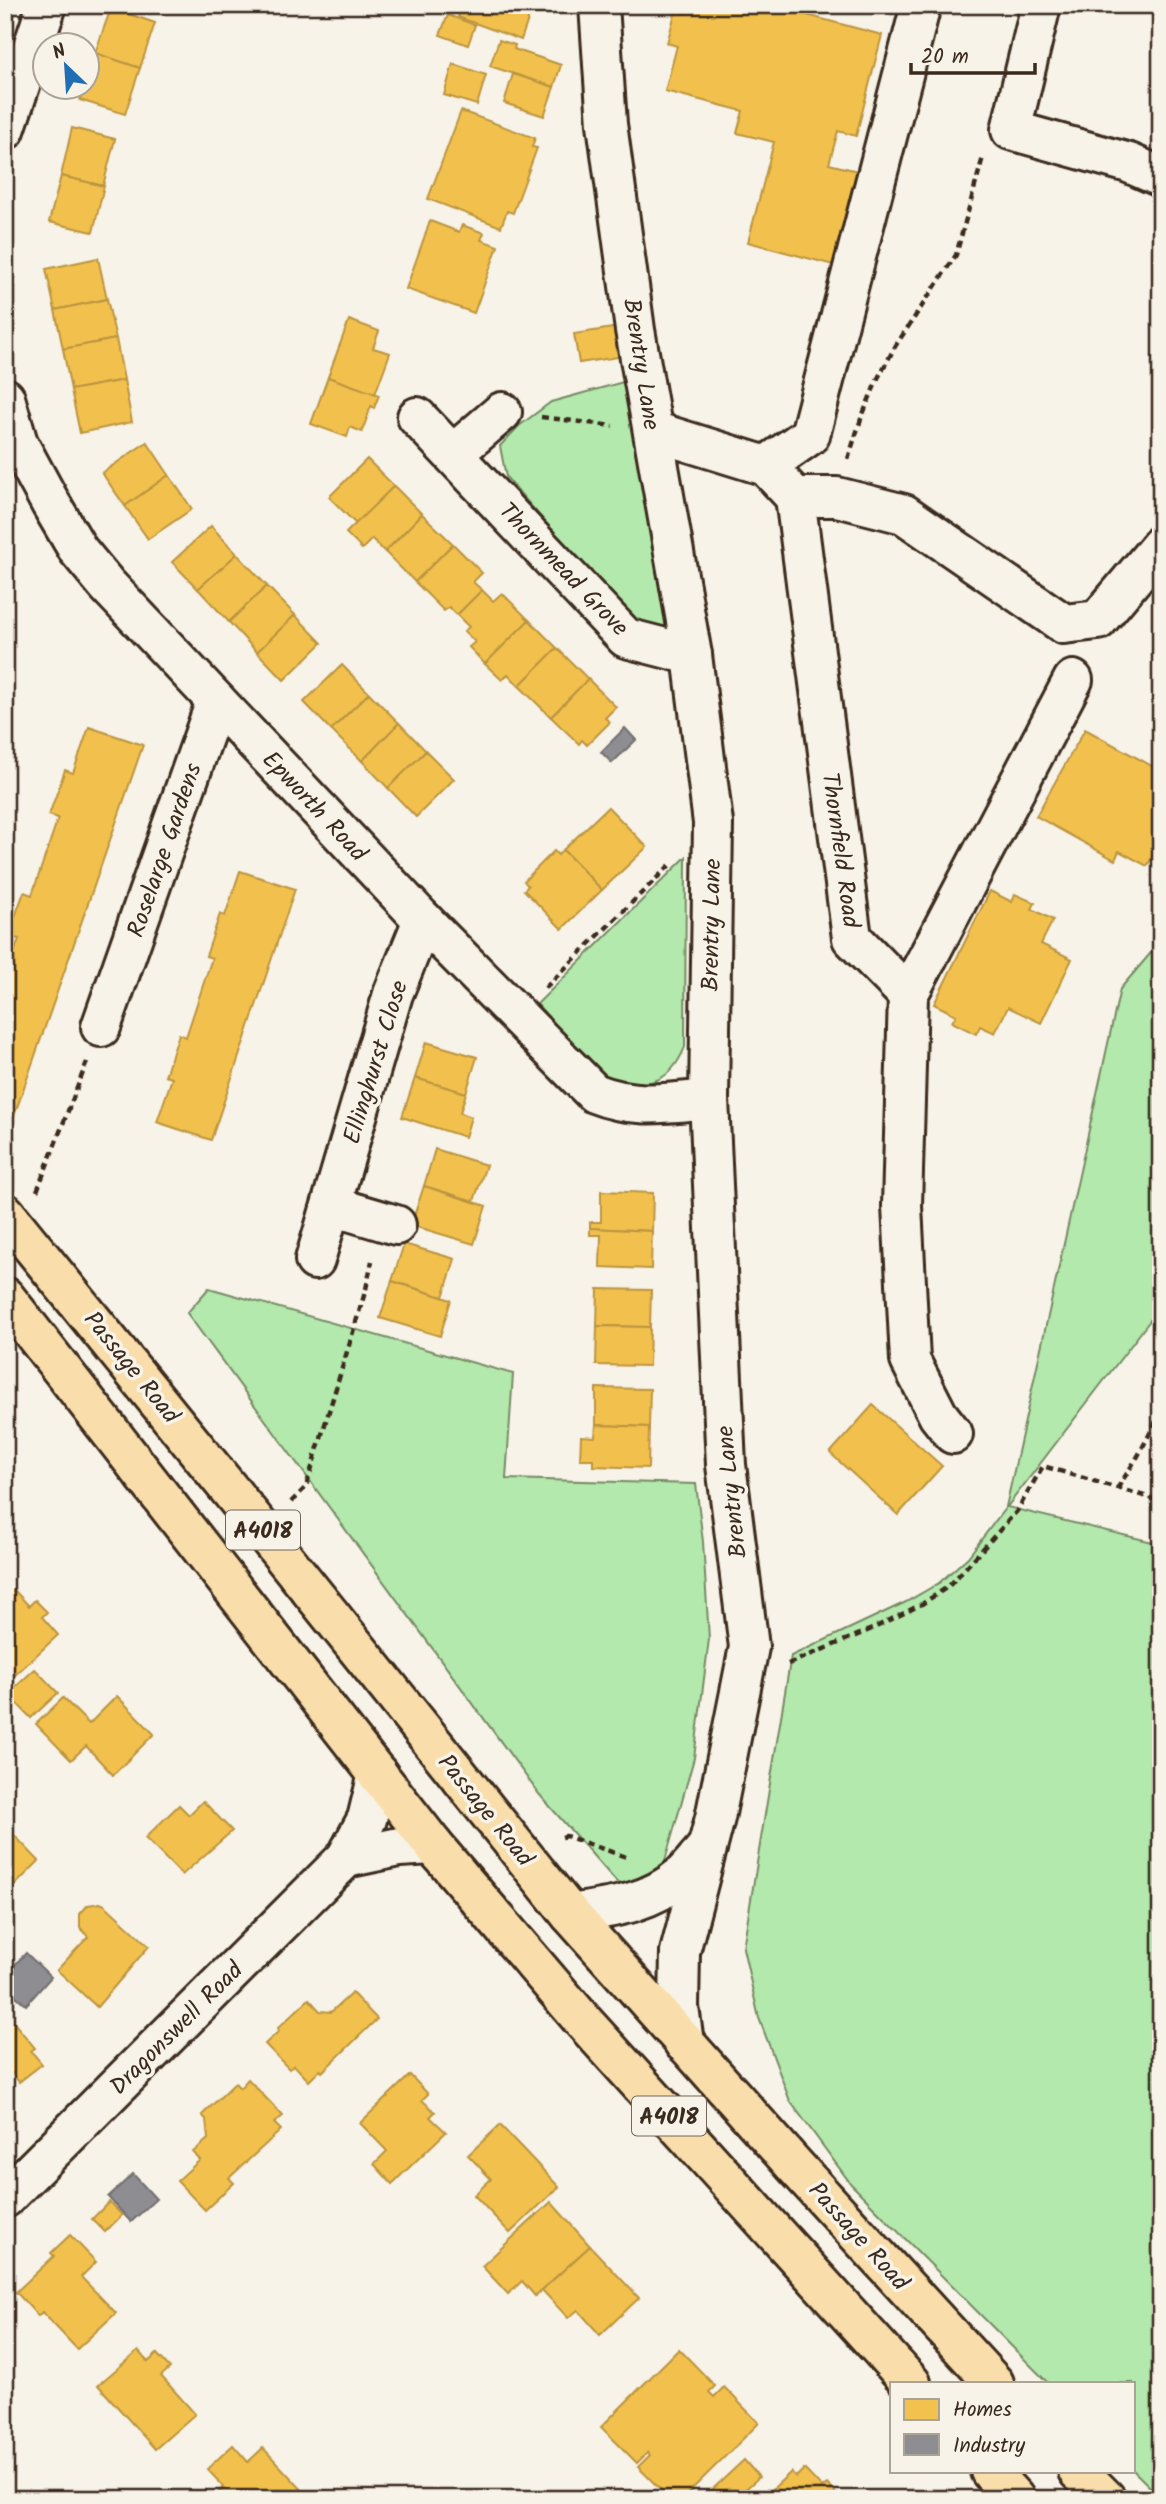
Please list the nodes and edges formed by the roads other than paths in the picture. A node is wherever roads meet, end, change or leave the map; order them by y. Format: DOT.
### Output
graph roads {
  1 [pos="47,5"];
  2 [pos="599,5"];
  3 [pos="922,5"];
  4 [pos="1041,5"];
  5 [pos="5,130"];
  6 [pos="1161,177"];
  7 [pos="5,398"];
  8 [pos="502,412"];
  9 [pos="417,417"];
  10 [pos="653,431"];
  11 [pos="453,454"];
  12 [pos="766,466"];
  13 [pos="795,497"];
  14 [pos="1161,545"];
  15 [pos="692,655"];
  16 [pos="1073,680"];
  17 [pos="216,701"];
  18 [pos="423,920"];
  19 [pos="908,995"];
  20 [pos="117,1011"];
  21 [pos="709,1099"];
  22 [pos="332,1206"];
  23 [pos="13,1222"];
  24 [pos="384,1222"];
  25 [pos="315,1260"];
  26 [pos="5,1297"];
  27 [pos="953,1434"];
  28 [pos="377,1774"];
  29 [pos="433,1845"];
  30 [pos="706,1848"];
  31 [pos="346,1858"];
  32 [pos="569,1914"];
  33 [pos="684,2043"];
  34 [pos="5,2198"];
  35 [pos="910,2382"];
  36 [pos="994,2382"];
  37 [pos="991,2472"];
  38 [pos="1079,2472"];
  39 [pos="1015,2499"];
  40 [pos="1106,2499"];
  1 -- 5 [label="street"];
  2 -- 10 [label="street, Brentry Lane"];
  3 -- 12 [label="street"];
  4 -- 6 [label="street"];
  7 -- 17 [label="street, Epworth Road"];
  8 -- 11 [label="street"];
  9 -- 11 [label="street, Thornmead Grove"];
  10 -- 12 [label="street"];
  10 -- 15 [label="street, Brentry Lane"];
  11 -- 15 [label="street, Thornmead Grove"];
  12 -- 13 [label="street"];
  13 -- 14 [label="street"];
  13 -- 19 [label="street, Thornfield Road"];
  15 -- 21 [label="street, Brentry Lane"];
  16 -- 19 [label="street"];
  17 -- 18 [label="street, Epworth Road"];
  17 -- 20 [label="street, Roselarge Gardens"];
  18 -- 21 [label="street, Epworth Road"];
  18 -- 22 [label="street, Ellinghurst Close"];
  19 -- 27 [label="street"];
  21 -- 30 [label="street, Brentry Lane"];
  22 -- 24 [label="street"];
  22 -- 25 [label="street, Ellinghurst Close"];
  23 -- 32 [label="main road, Passage Road / A4018"];
  26 -- 28 [label="main road, A4018"];
  28 -- 29 [label="main road, A4018"];
  28 -- 31 [label="street, Dragonswell Road"];
  29 -- 31 [label="street"];
  29 -- 35 [label="main road, A4018"];
  30 -- 32 [label="street, Brentry Lane"];
  30 -- 33 [label="street, Brentry Lane"];
  31 -- 34 [label="street, Dragonswell Road"];
  32 -- 33 [label="main road, Passage Road / A4018"];
  33 -- 36 [label="main road, Passage Road / A4018"];
  37 -- 39 [label="main road"];
  38 -- 40 [label="main road"];
}
